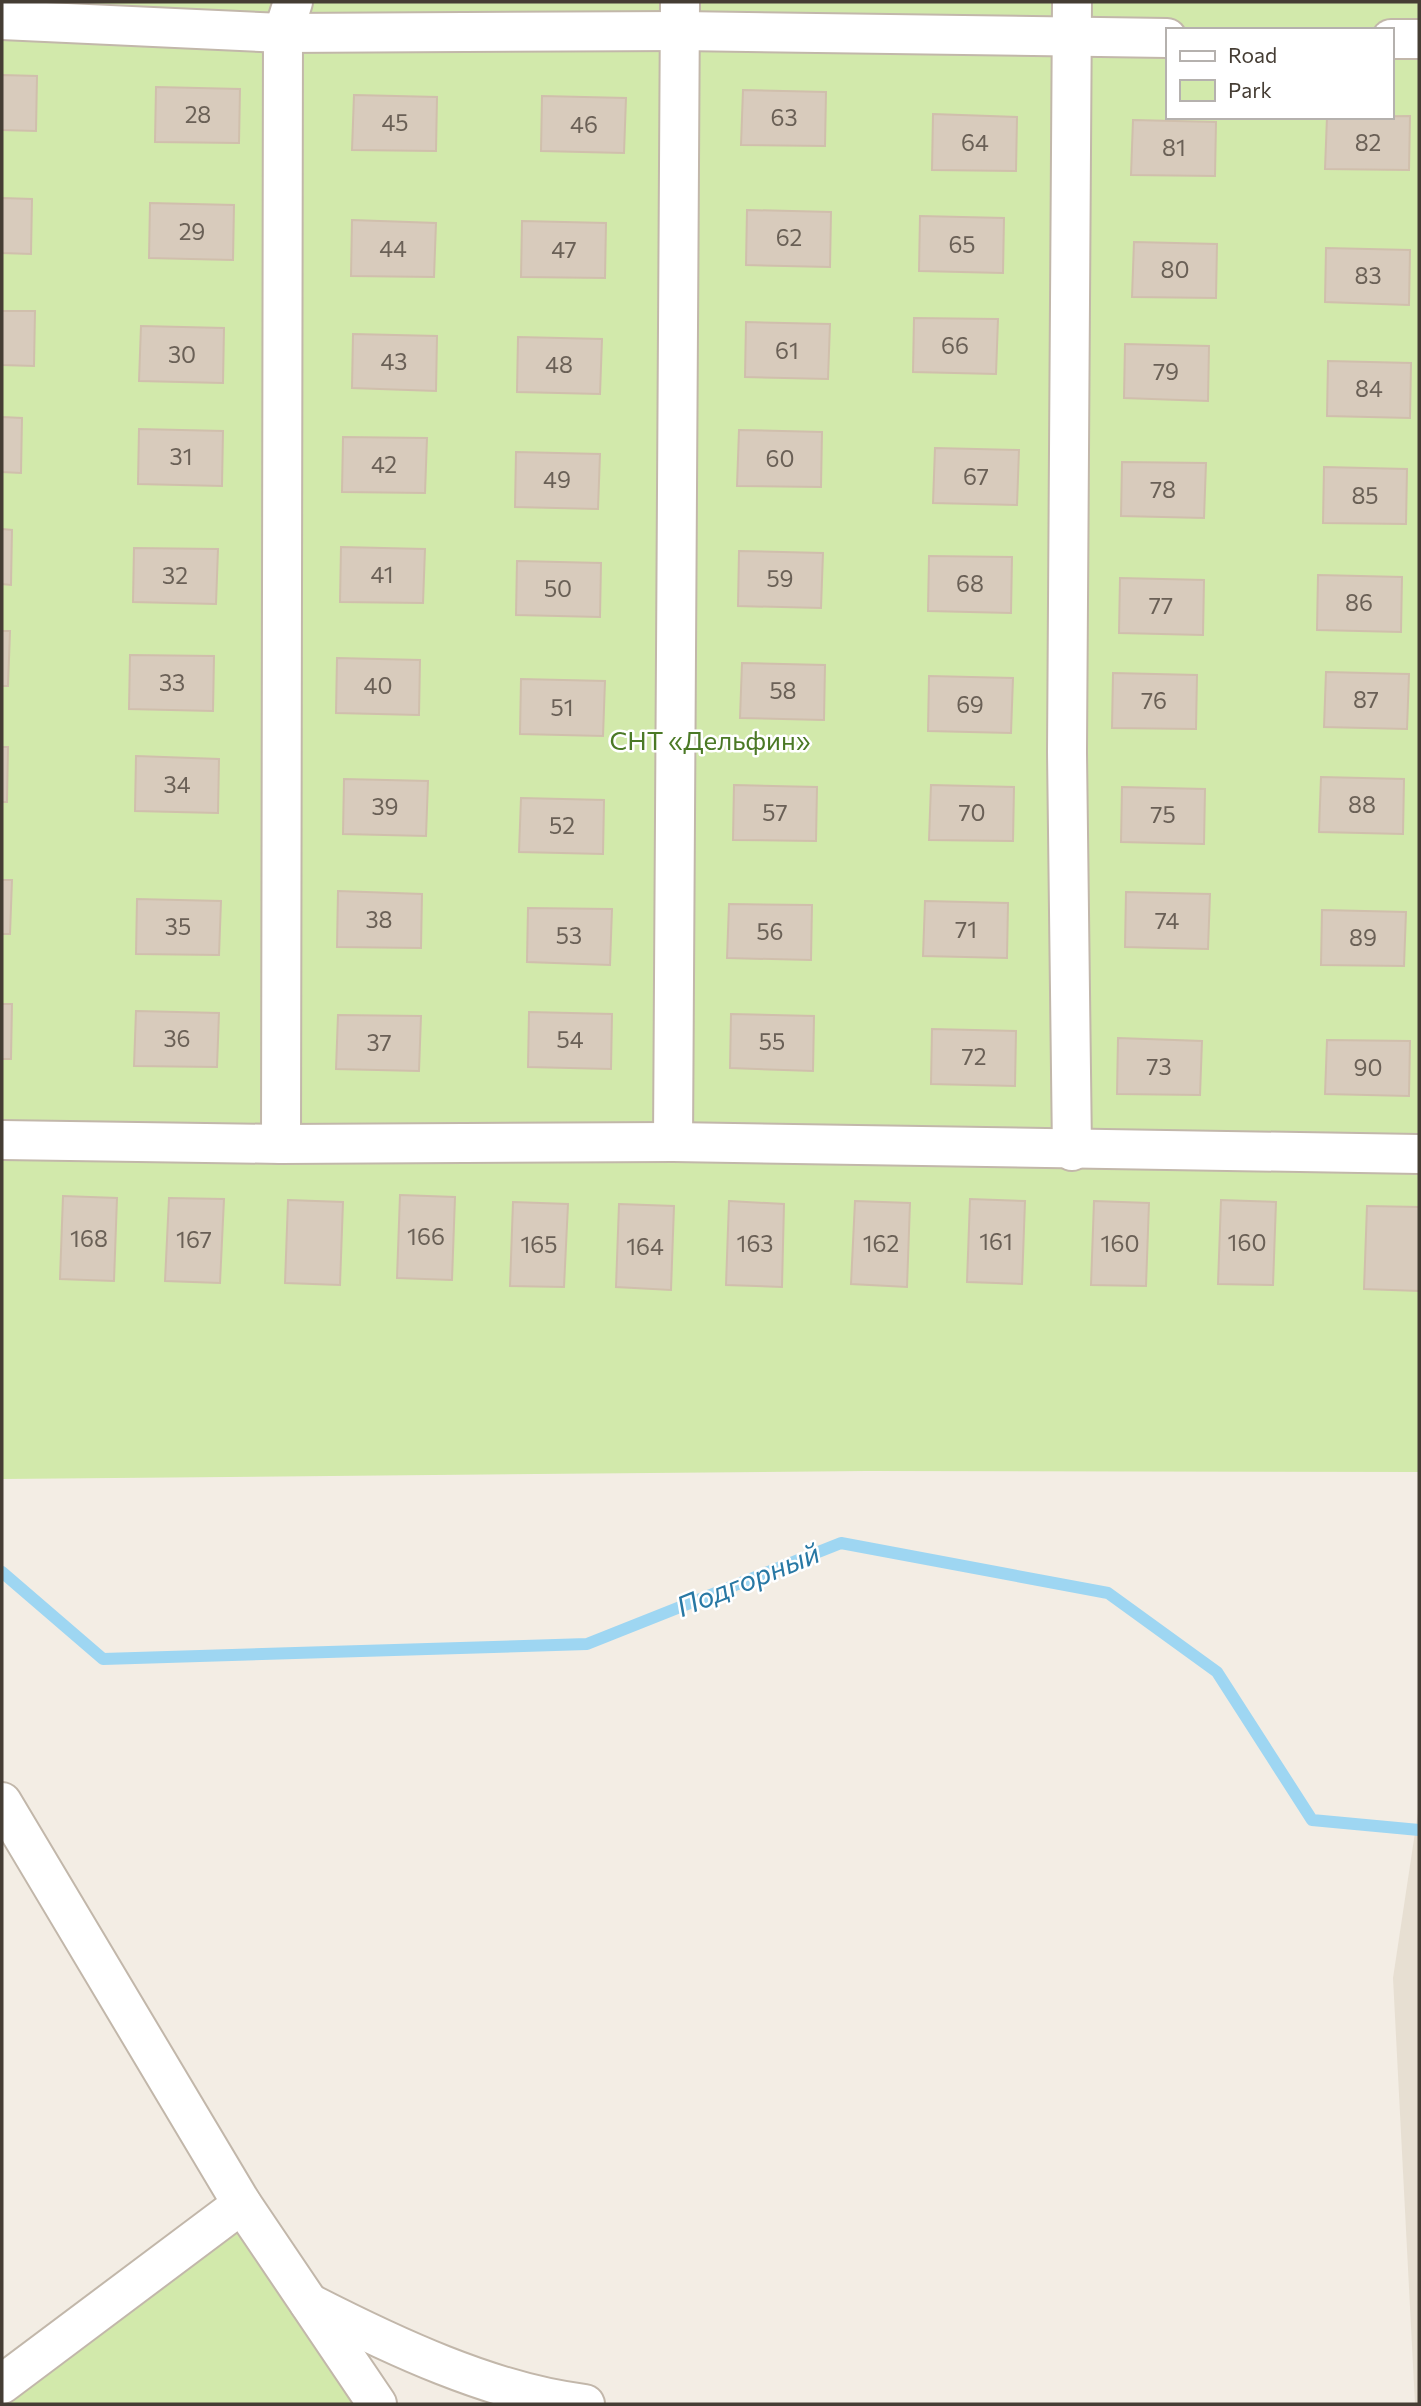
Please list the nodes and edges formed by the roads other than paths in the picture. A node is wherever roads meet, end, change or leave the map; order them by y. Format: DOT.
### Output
graph roads {
  1 [pos="288,17"];
  2 [pos="680,17"];
  3 [pos="2,20"];
  4 [pos="1072,20"];
  5 [pos="1166,38"];
  6 [pos="1393,39"];
  7 [pos="1419,39"];
  8 [pos="2,1140"];
  9 [pos="673,1142"];
  10 [pos="281,1144"];
  11 [pos="1072,1151"];
  12 [pos="1419,1154"];
  13 [pos="2,1802"];
  14 [pos="242,2204"];
  15 [pos="309,2304"];
  16 [pos="2,2384"];
  17 [pos="377,2404"];
  18 [pos="584,2404"];
  1 -- 2 [label="street"];
  1 -- 3 [label="street"];
  1 -- 10 [label="street"];
  2 -- 4 [label="street"];
  2 -- 9 [label="street"];
  4 -- 5 [label="street"];
  4 -- 11 [label="street"];
  6 -- 7 [label="street"];
  8 -- 10 [label="street"];
  9 -- 10 [label="street"];
  9 -- 11 [label="street"];
  11 -- 12 [label="street"];
  13 -- 14 [label="street"];
  14 -- 15 [label="street"];
  14 -- 16 [label="street"];
  15 -- 17 [label="street"];
  15 -- 18 [label="street"];
}
